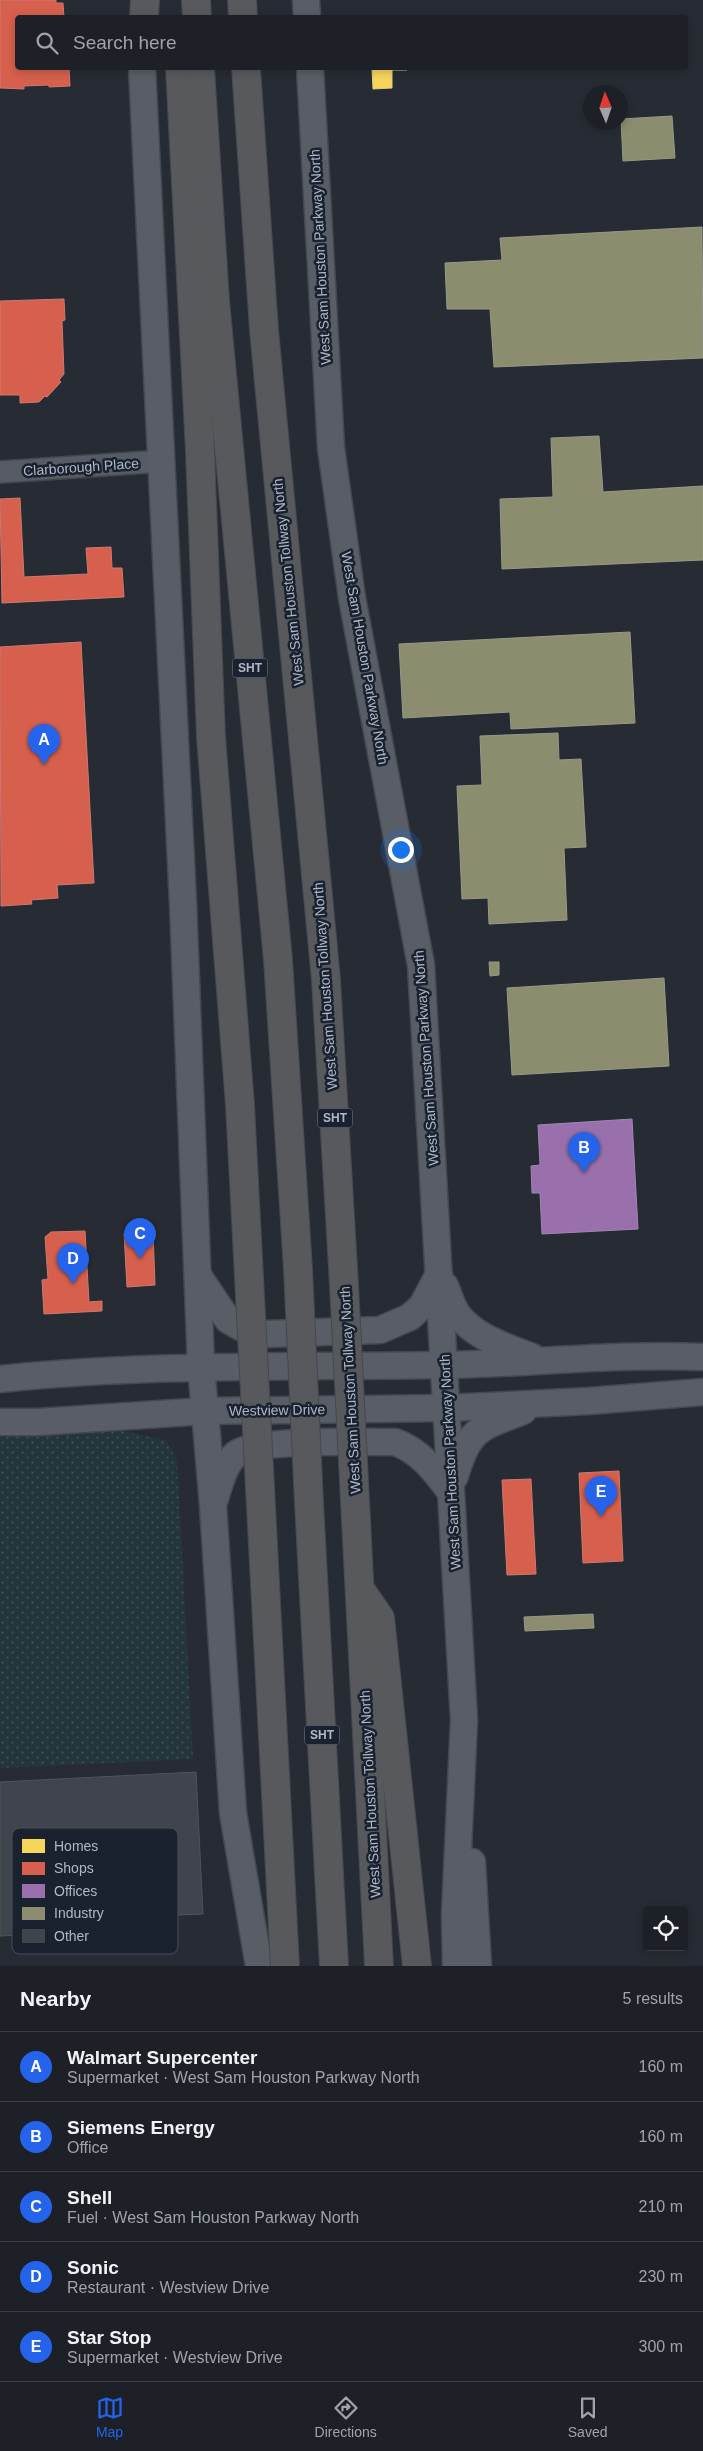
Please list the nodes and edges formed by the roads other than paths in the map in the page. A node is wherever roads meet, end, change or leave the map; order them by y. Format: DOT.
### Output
graph roads {
  1 [pos="139,0"];
  2 [pos="145,0"];
  3 [pos="177,0"];
  4 [pos="196,0"];
  5 [pos="242,0"];
  6 [pos="306,0"];
  7 [pos="140,15"];
  8 [pos="144,15"];
  9 [pos="178,15"];
  10 [pos="197,15"];
  11 [pos="243,15"];
  12 [pos="307,15"];
  13 [pos="142,70"];
  14 [pos="180,70"];
  15 [pos="200,70"];
  16 [pos="246,70"];
  17 [pos="310,70"];
  18 [pos="163,461"];
  19 [pos="0,472"];
  20 [pos="440,1274"];
  21 [pos="199,1277"];
  22 [pos="703,1357"];
  23 [pos="540,1360"];
  24 [pos="445,1365"];
  25 [pos="201,1366"];
  26 [pos="0,1379"];
  27 [pos="703,1392"];
  28 [pos="544,1403"];
  29 [pos="447,1408"];
  30 [pos="205,1411"];
  31 [pos="0,1422"];
  32 [pos="450,1491"];
  33 [pos="213,1505"];
  34 [pos="360,1589"];
  35 [pos="464,1746"];
  36 [pos="233,1813"];
  37 [pos="241,1966"];
  38 [pos="260,1966"];
  39 [pos="285,1966"];
  40 [pos="334,1966"];
  41 [pos="379,1966"];
  42 [pos="417,1966"];
  43 [pos="456,1966"];
  44 [pos="478,1966"];
  1 -- 7 [label="main road"];
  2 -- 8 [label="highway"];
  3 -- 9 [label="highway"];
  4 -- 10 [label="highway"];
  5 -- 11 [label="highway"];
  6 -- 12 [label="main road"];
  13 -- 18 [label="main road"];
  14 -- 39 [label="highway, bridge"];
  15 -- 40 [label="highway, SHT, bridge"];
  16 -- 34 [label="highway, West Sam Houston Tollway North / SHT, bridge"];
  17 -- 20 [label="main road, West Sam Houston Parkway North"];
  18 -- 19 [label="street, Clarborough Place"];
  18 -- 21 [label="main road"];
  20 -- 21 [label="main road"];
  20 -- 23 [label="main road"];
  20 -- 24 [label="main road, West Sam Houston Parkway North"];
  21 -- 25 [label="main road"];
  22 -- 23 [label="main road"];
  23 -- 24 [label="main road"];
  24 -- 25 [label="main road"];
  24 -- 29 [label="main road, West Sam Houston Parkway North"];
  25 -- 26 [label="main road"];
  25 -- 30 [label="main road"];
  27 -- 28 [label="main road, Westview Drive"];
  28 -- 29 [label="main road, Westview Drive"];
  28 -- 32 [label="main road"];
  29 -- 30 [label="main road, Westview Drive"];
  29 -- 32 [label="main road, West Sam Houston Parkway North"];
  30 -- 31 [label="main road, Westview Drive"];
  30 -- 33 [label="main road"];
  32 -- 33 [label="main road"];
  32 -- 35 [label="main road, West Sam Houston Parkway North"];
  33 -- 36 [label="main road"];
  34 -- 41 [label="highway, West Sam Houston Tollway North / SHT"];
  34 -- 42 [label="highway"];
  35 -- 43 [label="main road, West Sam Houston Parkway North"];
  35 -- 44 [label="main road"];
  36 -- 37 [label="main road"];
  36 -- 38 [label="main road"];
}
